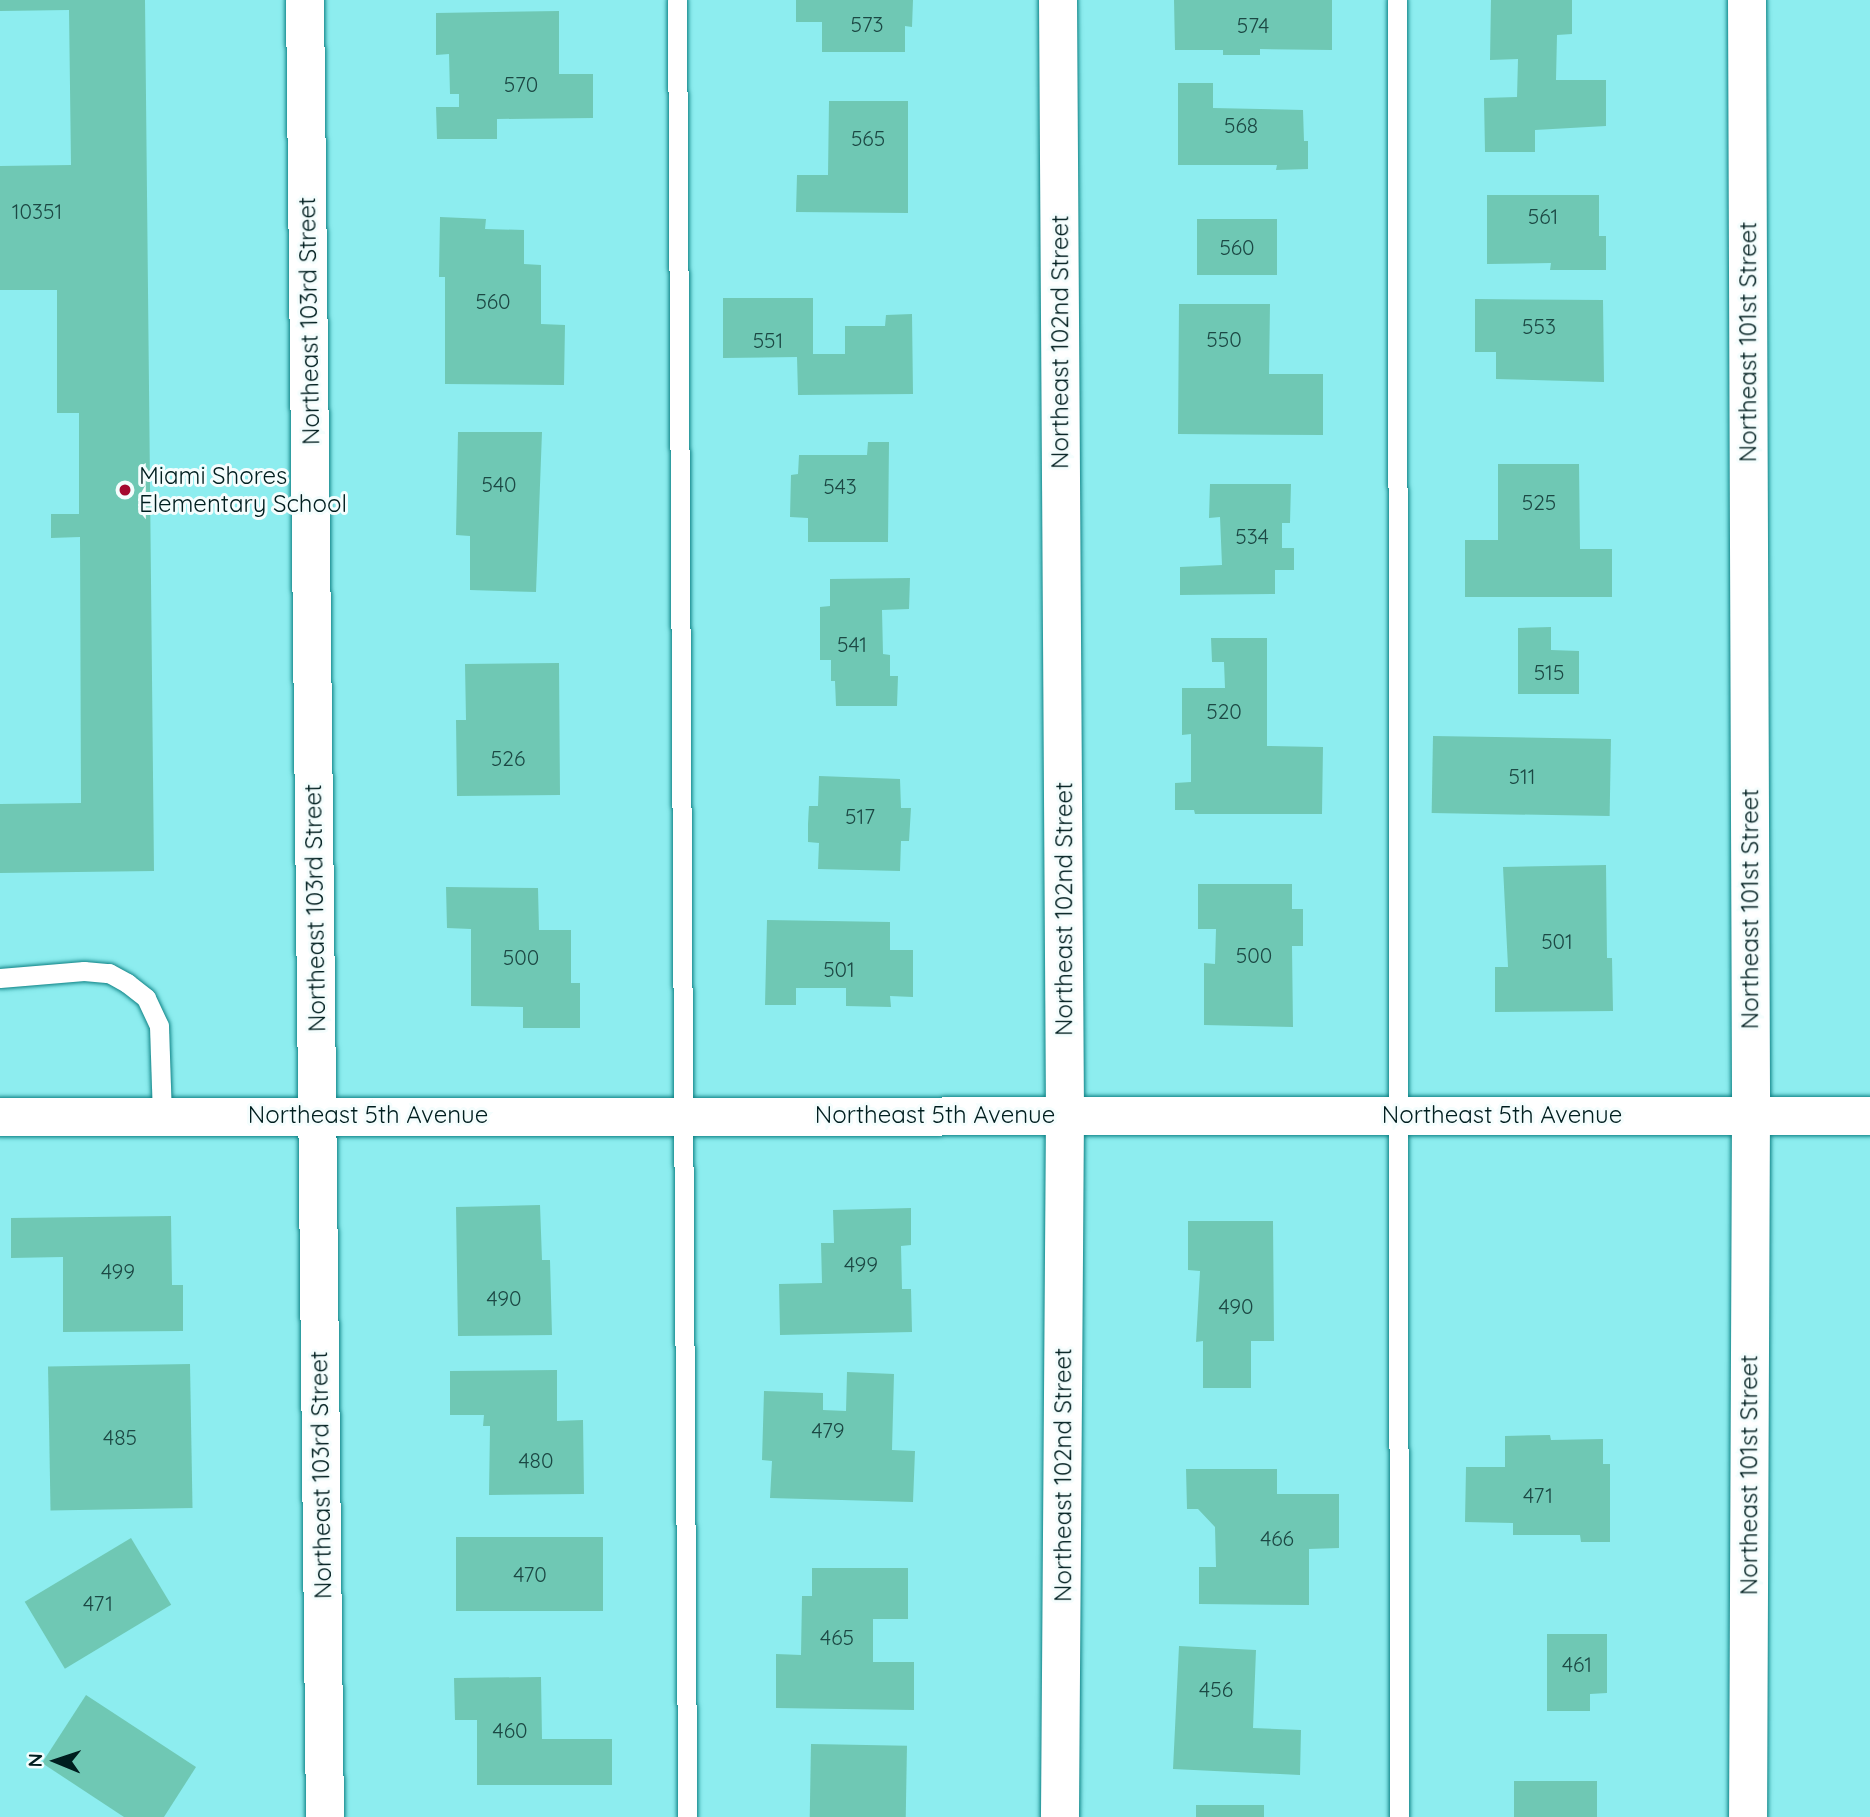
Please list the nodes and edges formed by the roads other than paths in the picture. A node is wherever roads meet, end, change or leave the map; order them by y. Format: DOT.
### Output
graph roads {
  1 [pos="305,0"];
  2 [pos="677,0"];
  3 [pos="1058,0"];
  4 [pos="1397,0"];
  5 [pos="1747,0"];
  6 [pos="0,978"];
  7 [pos="684,1114"];
  8 [pos="318,1115"];
  9 [pos="1065,1115"];
  10 [pos="1398,1115"];
  11 [pos="1751,1115"];
  12 [pos="162,1116"];
  13 [pos="1870,1116"];
  14 [pos="0,1117"];
  15 [pos="325,1817"];
  16 [pos="687,1817"];
  17 [pos="1060,1817"];
  18 [pos="1399,1817"];
  19 [pos="1748,1817"];
  1 -- 8 [label="street, Northeast 103rd Street"];
  2 -- 7 [label="lane"];
  3 -- 9 [label="street, Northeast 102nd Street"];
  4 -- 10 [label="lane"];
  5 -- 11 [label="street, Northeast 101st Street"];
  6 -- 12 [label="lane"];
  7 -- 8 [label="street, Northeast 5th Avenue"];
  7 -- 9 [label="street, Northeast 5th Avenue"];
  7 -- 16 [label="lane"];
  8 -- 12 [label="street, Northeast 5th Avenue"];
  8 -- 15 [label="street, Northeast 103rd Street"];
  9 -- 10 [label="street, Northeast 5th Avenue"];
  9 -- 17 [label="street, Northeast 102nd Street"];
  10 -- 11 [label="street, Northeast 5th Avenue"];
  10 -- 18 [label="lane"];
  11 -- 13 [label="street, Northeast 5th Avenue"];
  11 -- 19 [label="street, Northeast 101st Street"];
  12 -- 14 [label="street, Northeast 5th Avenue"];
}
